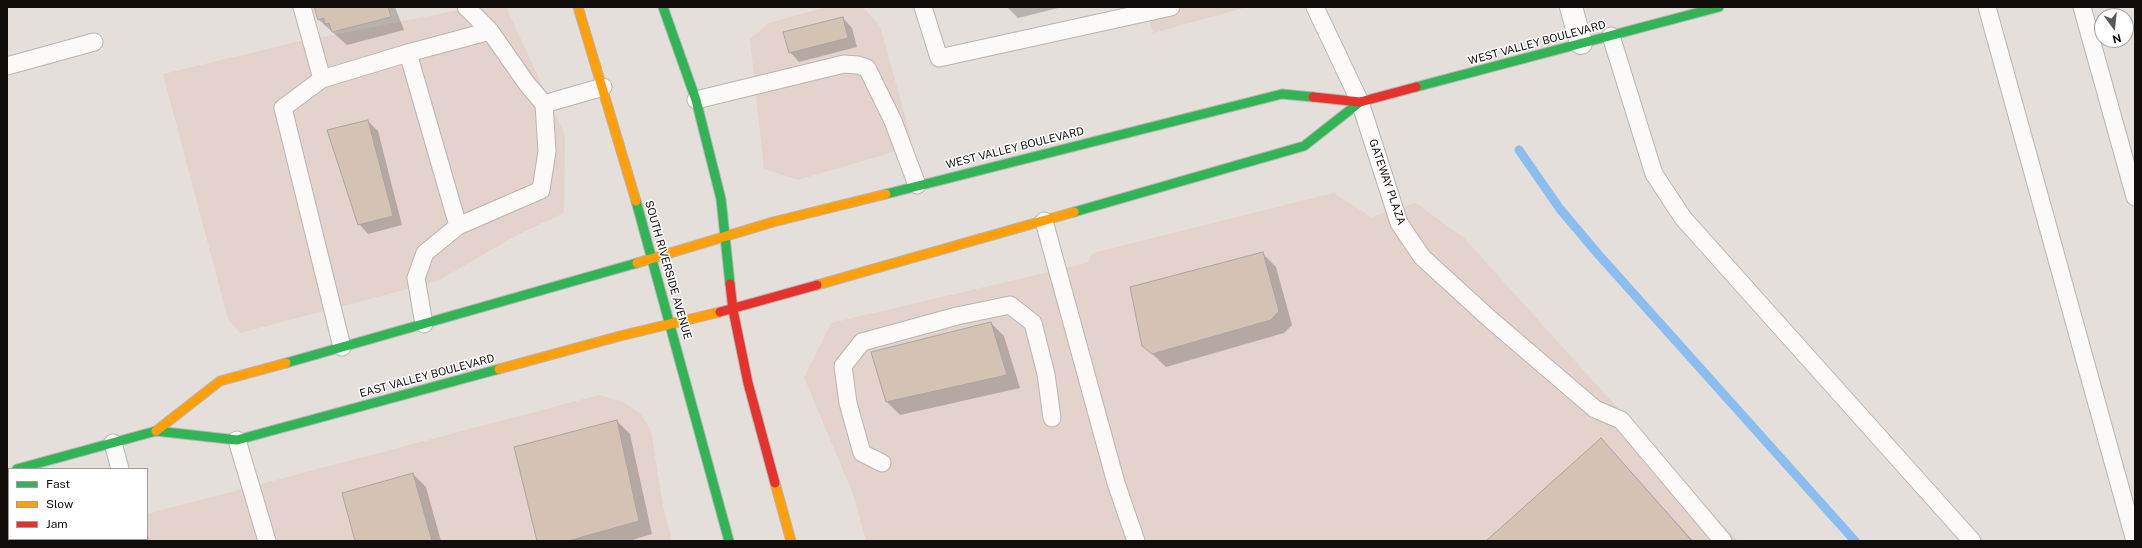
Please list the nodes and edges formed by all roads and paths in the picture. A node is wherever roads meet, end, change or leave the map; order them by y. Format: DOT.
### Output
graph roads {
  1 [pos="302,7"];
  2 [pos="466,7"];
  3 [pos="578,7"];
  4 [pos="663,7"];
  5 [pos="923,7"];
  6 [pos="1171,7"];
  7 [pos="1316,7"];
  8 [pos="1571,7"];
  9 [pos="1719,7"];
  10 [pos="1987,7"];
  11 [pos="2082,7"];
  12 [pos="490,31"];
  13 [pos="1611,36"];
  14 [pos="94,42"];
  15 [pos="1581,44"];
  16 [pos="408,53"];
  17 [pos="7,66"];
  18 [pos="322,79"];
  19 [pos="603,87"];
  20 [pos="696,100"];
  21 [pos="1360,102"];
  22 [pos="544,104"];
  23 [pos="917,186"];
  24 [pos="2135,198"];
  25 [pos="1044,221"];
  26 [pos="458,226"];
  27 [pos="726,236"];
  28 [pos="678,250"];
  29 [pos="653,258"];
  30 [pos="733,310"];
  31 [pos="702,317"];
  32 [pos="424,324"];
  33 [pos="672,324"];
  34 [pos="342,347"];
  35 [pos="1052,418"];
  36 [pos="156,431"];
  37 [pos="237,440"];
  38 [pos="113,442"];
  39 [pos="882,463"];
  40 [pos="17,468"];
  41 [pos="120,468"];
  42 [pos="267,541"];
  43 [pos="729,541"];
  44 [pos="791,541"];
  45 [pos="1136,541"];
  46 [pos="1723,541"];
  47 [pos="1972,541"];
  48 [pos="2135,541"];
  1 -- 18 [label="lane"];
  2 -- 12 [label="lane"];
  3 -- 19 [label="main road, SOUTH RIVERSIDE AVENUE"];
  4 -- 20 [label="main road"];
  5 -- 6 [label="lane"];
  7 -- 21 [label="lane, GATEWAY PLAZA"];
  8 -- 15 [label="street"];
  9 -- 13 [label="main road, WEST VALLEY BOULEVARD"];
  10 -- 48 [label="lane"];
  11 -- 24 [label="lane"];
  12 -- 16 [label="lane"];
  12 -- 22 [label="lane"];
  13 -- 15 [label="main road, WEST VALLEY BOULEVARD"];
  13 -- 47 [label="lane"];
  14 -- 17 [label="lane"];
  15 -- 21 [label="main road, WEST VALLEY BOULEVARD"];
  16 -- 18 [label="lane"];
  16 -- 26 [label="lane"];
  18 -- 34 [label="lane"];
  19 -- 22 [label="lane"];
  19 -- 29 [label="main road, SOUTH RIVERSIDE AVENUE"];
  20 -- 23 [label="lane"];
  20 -- 27 [label="main road"];
  21 -- 23 [label="main road, WEST VALLEY BOULEVARD"];
  21 -- 25 [label="main road, WEST VALLEY BOULEVARD"];
  21 -- 46 [label="lane, GATEWAY PLAZA"];
  22 -- 26 [label="lane"];
  23 -- 27 [label="main road, WEST VALLEY BOULEVARD"];
  25 -- 30 [label="main road, WEST VALLEY BOULEVARD"];
  25 -- 45 [label="lane"];
  26 -- 32 [label="lane"];
  27 -- 28 [label="main road, WEST VALLEY BOULEVARD"];
  27 -- 30 [label="main road"];
  28 -- 29 [label="main road, EAST VALLEY BOULEVARD"];
  29 -- 32 [label="main road, EAST VALLEY BOULEVARD"];
  29 -- 33 [label="main road, SOUTH RIVERSIDE AVENUE"];
  30 -- 31 [label="main road, WEST VALLEY BOULEVARD"];
  30 -- 44 [label="main road"];
  31 -- 33 [label="main road, EAST VALLEY BOULEVARD"];
  32 -- 34 [label="main road, EAST VALLEY BOULEVARD"];
  33 -- 37 [label="main road, EAST VALLEY BOULEVARD"];
  33 -- 43 [label="main road, SOUTH RIVERSIDE AVENUE"];
  34 -- 36 [label="main road, EAST VALLEY BOULEVARD"];
  35 -- 39 [label="lane"];
  36 -- 37 [label="main road, EAST VALLEY BOULEVARD"];
  36 -- 38 [label="main road, EAST VALLEY BOULEVARD"];
  37 -- 42 [label="lane"];
  38 -- 40 [label="main road, EAST VALLEY BOULEVARD"];
  38 -- 41 [label="lane"];
}
